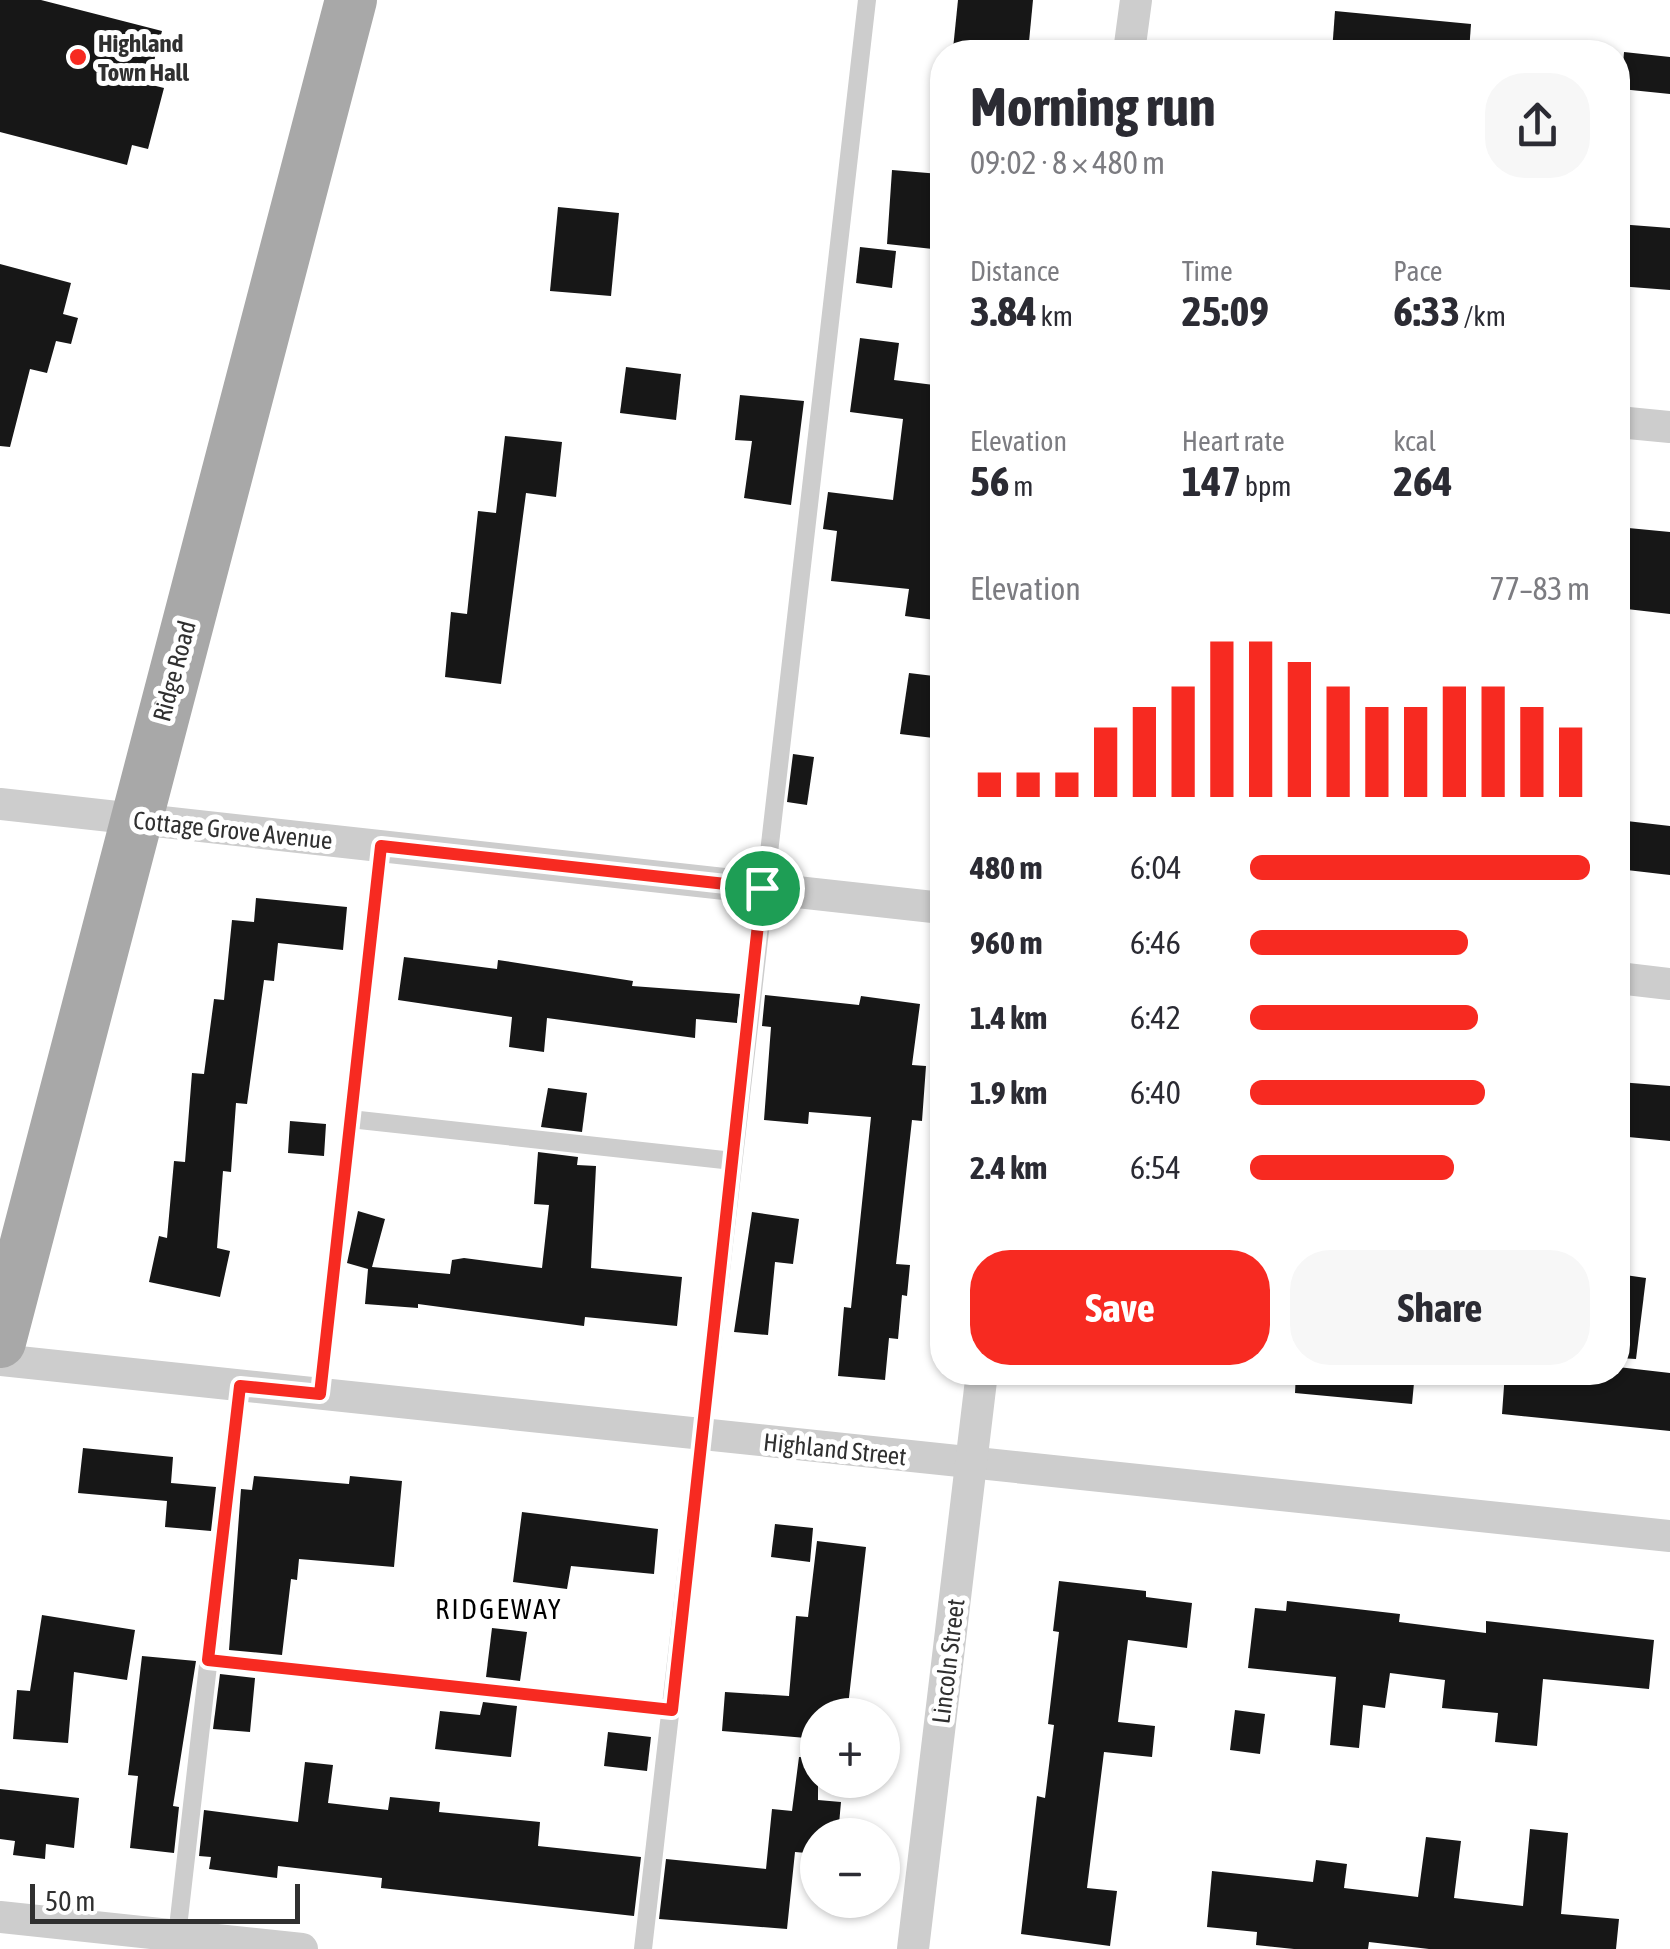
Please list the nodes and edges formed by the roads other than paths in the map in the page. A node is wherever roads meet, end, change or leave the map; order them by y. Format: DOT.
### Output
graph roads {
  1 [pos="351,0"];
  2 [pos="867,0"];
  3 [pos="1136,0"];
  4 [pos="1131,40"];
  5 [pos="1630,423"];
  6 [pos="1670,427"];
  7 [pos="0,804"];
  8 [pos="135,819"];
  9 [pos="381,846"];
  10 [pos="762,888"];
  11 [pos="930,907"];
  12 [pos="1630,979"];
  13 [pos="1670,984"];
  14 [pos="350,1119"];
  15 [pos="733,1161"];
  16 [pos="0,1342"];
  17 [pos="0,1360"];
  18 [pos="981,1385"];
  19 [pos="240,1386"];
  20 [pos="320,1394"];
  21 [pos="704,1435"];
  22 [pos="972,1464"];
  23 [pos="1670,1536"];
  24 [pos="208,1660"];
  25 [pos="672,1710"];
  26 [pos="0,1918"];
  27 [pos="177,1936"];
  28 [pos="98,1938"];
  29 [pos="302,1949"];
  30 [pos="643,1949"];
  31 [pos="913,1949"];
  1 -- 8 [label="main road, Ridge Road"];
  2 -- 10 [label="lane"];
  3 -- 4 [label="street"];
  5 -- 6 [label="street"];
  7 -- 8 [label="street, Cottage Grove Avenue"];
  8 -- 9 [label="street, Cottage Grove Avenue"];
  8 -- 16 [label="main road, Ridge Road"];
  9 -- 10 [label="street, Cottage Grove Avenue"];
  9 -- 14 [label="lane"];
  10 -- 11 [label="street, Cottage Grove Avenue"];
  10 -- 15 [label="lane"];
  12 -- 13 [label="street"];
  14 -- 15 [label="lane"];
  14 -- 20 [label="lane"];
  15 -- 21 [label="lane"];
  17 -- 19 [label="street, Highland Street"];
  18 -- 22 [label="street, Lincoln Street"];
  19 -- 20 [label="street, Highland Street"];
  19 -- 24 [label="lane"];
  20 -- 21 [label="street, Highland Street"];
  21 -- 22 [label="street, Highland Street"];
  21 -- 25 [label="lane"];
  22 -- 23 [label="street, Highland Street"];
  22 -- 31 [label="street, Lincoln Street"];
  24 -- 25 [label="lane"];
  24 -- 27 [label="lane"];
  25 -- 30 [label="lane"];
  26 -- 28 [label="street"];
  27 -- 28 [label="street"];
  27 -- 29 [label="street"];
}
